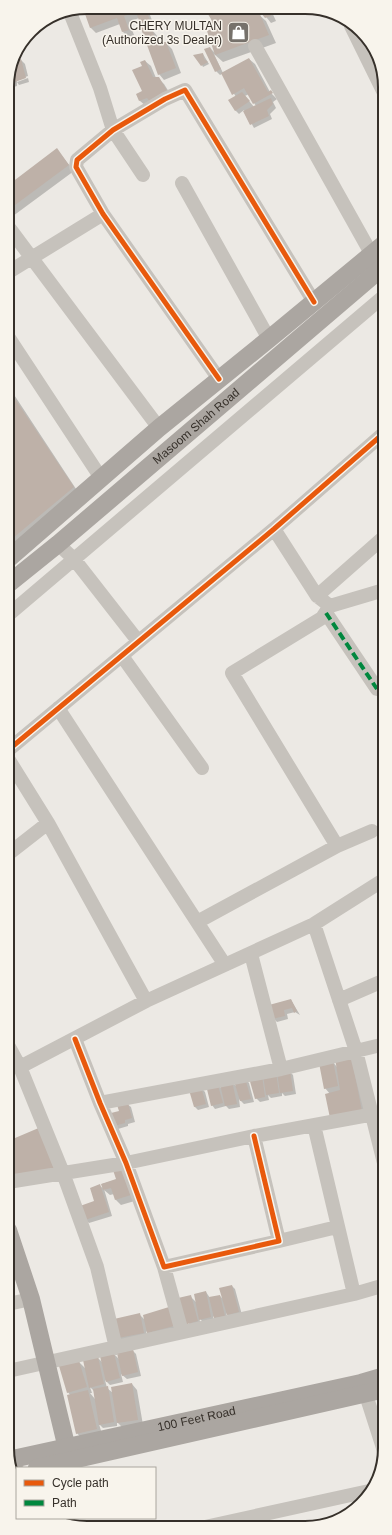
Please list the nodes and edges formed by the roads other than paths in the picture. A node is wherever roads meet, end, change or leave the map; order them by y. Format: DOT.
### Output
graph roads {
  1 [pos="72,16"];
  2 [pos="355,34"];
  3 [pos="255,46"];
  4 [pos="377,79"];
  5 [pos="113,130"];
  6 [pos="143,175"];
  7 [pos="182,183"];
  8 [pos="103,214"];
  9 [pos="14,234"];
  10 [pos="378,253"];
  11 [pos="32,257"];
  12 [pos="378,262"];
  13 [pos="378,264"];
  14 [pos="14,269"];
  15 [pos="378,301"];
  16 [pos="314,302"];
  17 [pos="269,340"];
  18 [pos="14,346"];
  19 [pos="219,379"];
  20 [pos="159,428"];
  21 [pos="378,438"];
  22 [pos="101,478"];
  23 [pos="54,519"];
  24 [pos="274,529"];
  25 [pos="64,539"];
  26 [pos="378,542"];
  27 [pos="14,554"];
  28 [pos="74,559"];
  29 [pos="14,579"];
  30 [pos="378,592"];
  31 [pos="317,596"];
  32 [pos="328,609"];
  33 [pos="14,610"];
  34 [pos="138,641"];
  35 [pos="122,656"];
  36 [pos="377,689"];
  37 [pos="58,708"];
  38 [pos="14,745"];
  39 [pos="14,768"];
  40 [pos="202,768"];
  41 [pos="48,823"];
  42 [pos="372,831"];
  43 [pos="337,846"];
  44 [pos="14,850"];
  45 [pos="378,883"];
  46 [pos="199,922"];
  47 [pos="314,924"];
  48 [pos="251,954"];
  49 [pos="225,965"];
  50 [pos="378,983"];
  51 [pos="340,1000"];
  52 [pos="146,1001"];
  53 [pos="76,1039"];
  54 [pos="378,1046"];
  55 [pos="356,1051"];
  56 [pos="14,1056"];
  57 [pos="20,1067"];
  58 [pos="281,1069"];
  59 [pos="100,1103"];
  60 [pos="378,1114"];
  61 [pos="371,1116"];
  62 [pos="314,1125"];
  63 [pos="254,1136"];
  64 [pos="378,1142"];
  65 [pos="126,1163"];
  66 [pos="63,1173"];
  67 [pos="14,1181"];
  68 [pos="337,1226"];
  69 [pos="279,1241"];
  70 [pos="14,1251"];
  71 [pos="164,1267"];
  72 [pos="378,1287"];
  73 [pos="354,1294"];
  74 [pos="31,1299"];
  75 [pos="14,1303"];
  76 [pos="182,1332"];
  77 [pos="116,1348"];
  78 [pos="47,1362"];
  79 [pos="14,1370"];
  80 [pos="378,1378"];
  81 [pos="378,1391"];
  82 [pos="366,1395"];
  83 [pos="378,1430"];
  84 [pos="68,1453"];
  85 [pos="15,1459"];
  86 [pos="39,1467"];
  87 [pos="363,1492"];
  88 [pos="232,1521"];
  1 -- 5 [label="street"];
  2 -- 4 [label="street"];
  3 -- 10 [label="street"];
  5 -- 6 [label="street"];
  5 -- 8 [label="street"];
  5 -- 16 [label="street"];
  7 -- 17 [label="street"];
  8 -- 11 [label="street"];
  8 -- 19 [label="street"];
  9 -- 11 [label="street"];
  11 -- 14 [label="street"];
  11 -- 20 [label="street"];
  12 -- 16 [label="main road, Masoom Shah Road"];
  13 -- 25 [label="main road, Masoom Shah Road"];
  15 -- 28 [label="street"];
  16 -- 17 [label="main road, Masoom Shah Road"];
  17 -- 19 [label="main road, Masoom Shah Road"];
  18 -- 22 [label="street"];
  19 -- 20 [label="main road, Masoom Shah Road"];
  20 -- 22 [label="main road, Masoom Shah Road"];
  21 -- 24 [label="street"];
  22 -- 23 [label="main road, Masoom Shah Road"];
  23 -- 25 [label="street"];
  23 -- 27 [label="main road, Masoom Shah Road"];
  24 -- 31 [label="street"];
  24 -- 34 [label="street"];
  25 -- 28 [label="street"];
  25 -- 29 [label="main road, Masoom Shah Road"];
  26 -- 31 [label="street"];
  28 -- 33 [label="street"];
  28 -- 34 [label="street"];
  30 -- 32 [label="street"];
  31 -- 32 [label="street"];
  32 -- 36 [label="street"];
  32 -- 43 [label="street"];
  34 -- 35 [label="street"];
  35 -- 37 [label="street"];
  35 -- 40 [label="street"];
  37 -- 38 [label="street"];
  37 -- 46 [label="street"];
  39 -- 41 [label="street"];
  41 -- 44 [label="street"];
  41 -- 52 [label="street"];
  42 -- 43 [label="street"];
  43 -- 46 [label="street"];
  45 -- 47 [label="street"];
  46 -- 49 [label="street"];
  47 -- 48 [label="street"];
  47 -- 51 [label="street"];
  48 -- 49 [label="street"];
  48 -- 58 [label="street"];
  49 -- 52 [label="street"];
  50 -- 51 [label="street"];
  51 -- 55 [label="street"];
  52 -- 53 [label="street"];
  53 -- 57 [label="street"];
  53 -- 59 [label="street"];
  54 -- 55 [label="street"];
  55 -- 58 [label="street"];
  55 -- 61 [label="street"];
  56 -- 57 [label="street"];
  57 -- 66 [label="street"];
  58 -- 59 [label="street"];
  59 -- 65 [label="street"];
  60 -- 61 [label="street"];
  61 -- 62 [label="street"];
  61 -- 64 [label="street"];
  62 -- 63 [label="street"];
  62 -- 68 [label="street"];
  63 -- 65 [label="street"];
  63 -- 69 [label="street"];
  65 -- 66 [label="street"];
  65 -- 71 [label="street"];
  66 -- 67 [label="street"];
  66 -- 77 [label="street"];
  68 -- 69 [label="street"];
  68 -- 73 [label="street"];
  69 -- 71 [label="street"];
  70 -- 74 [label="main road"];
  71 -- 76 [label="street"];
  72 -- 73 [label="street"];
  73 -- 76 [label="street"];
  74 -- 75 [label="street"];
  74 -- 78 [label="main road"];
  76 -- 77 [label="street"];
  77 -- 78 [label="street"];
  78 -- 79 [label="street"];
  78 -- 84 [label="main road"];
  80 -- 84 [label="main road, 100 Feet Road"];
  81 -- 82 [label="main road, 100 Feet Road"];
  82 -- 83 [label="street"];
  82 -- 84 [label="main road, 100 Feet Road"];
  84 -- 85 [label="main road, 100 Feet Road"];
  84 -- 86 [label="main road, 100 Feet Road"];
  87 -- 88 [label="street"];
}
